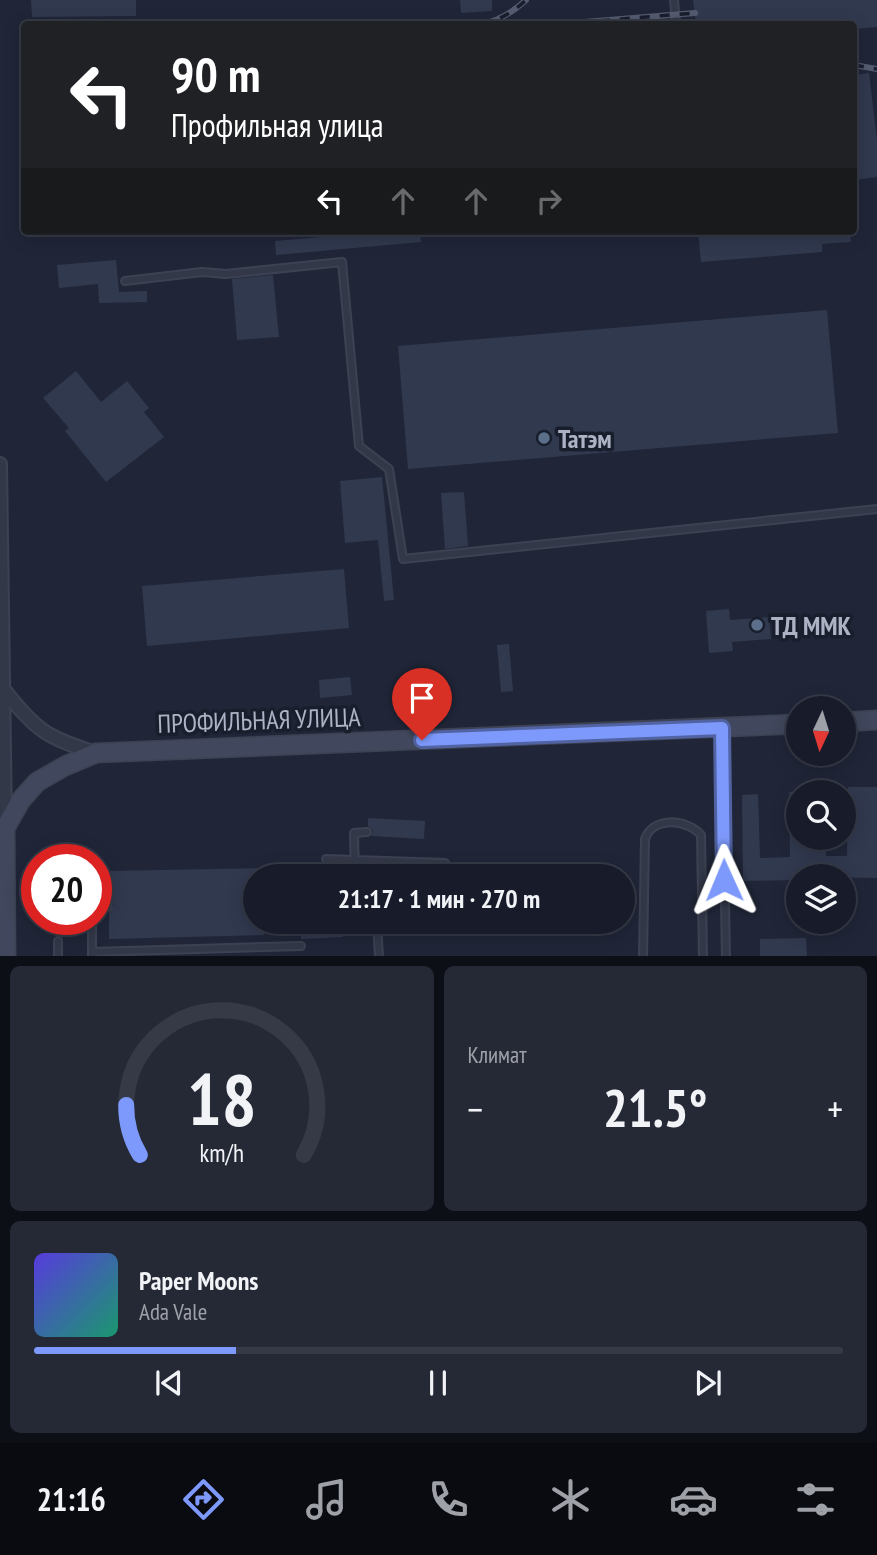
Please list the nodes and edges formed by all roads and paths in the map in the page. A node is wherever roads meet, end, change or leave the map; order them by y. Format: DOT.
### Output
graph roads {
  1 [pos="674,0"];
  2 [pos="676,21"];
  3 [pos="125,281"];
  4 [pos="0,464"];
  5 [pos="877,509"];
  6 [pos="5,691"];
  7 [pos="3,709"];
  8 [pos="877,720"];
  9 [pos="856,721"];
  10 [pos="786,725"];
  11 [pos="722,728"];
  12 [pos="96,753"];
  13 [pos="5,828"];
  14 [pos="367,832"];
  15 [pos="326,859"];
  16 [pos="354,861"];
  17 [pos="445,863"];
  18 [pos="354,864"];
  19 [pos="378,934"];
  20 [pos="92,935"];
  21 [pos="58,941"];
  22 [pos="301,946"];
  23 [pos="92,954"];
  24 [pos="6,956"];
  25 [pos="58,956"];
  26 [pos="379,956"];
  27 [pos="643,956"];
  28 [pos="703,956"];
  29 [pos="726,956"];
  1 -- 2 [label="lane"];
  3 -- 5 [label="lane"];
  4 -- 6 [label="street"];
  6 -- 7 [label="street"];
  6 -- 12 [label="street"];
  7 -- 13 [label="street"];
  8 -- 9 [label="street"];
  10 -- 11 [label="street, ПРОФИЛЬНАЯ УЛИЦА"];
  11 -- 12 [label="street, ПРОФИЛЬНАЯ УЛИЦА"];
  11 -- 29 [label="lane"];
  12 -- 13 [label="street, ПРОФИЛЬНАЯ УЛИЦА"];
  13 -- 24 [label="street"];
  14 -- 16 [label="lane"];
  15 -- 16 [label="lane"];
  16 -- 17 [label="lane"];
  16 -- 18 [label="lane"];
  19 -- 26 [label="lane"];
  20 -- 23 [label="lane"];
  21 -- 25 [label="lane"];
  22 -- 23 [label="lane"];
  27 -- 28 [label="lane"];
}
